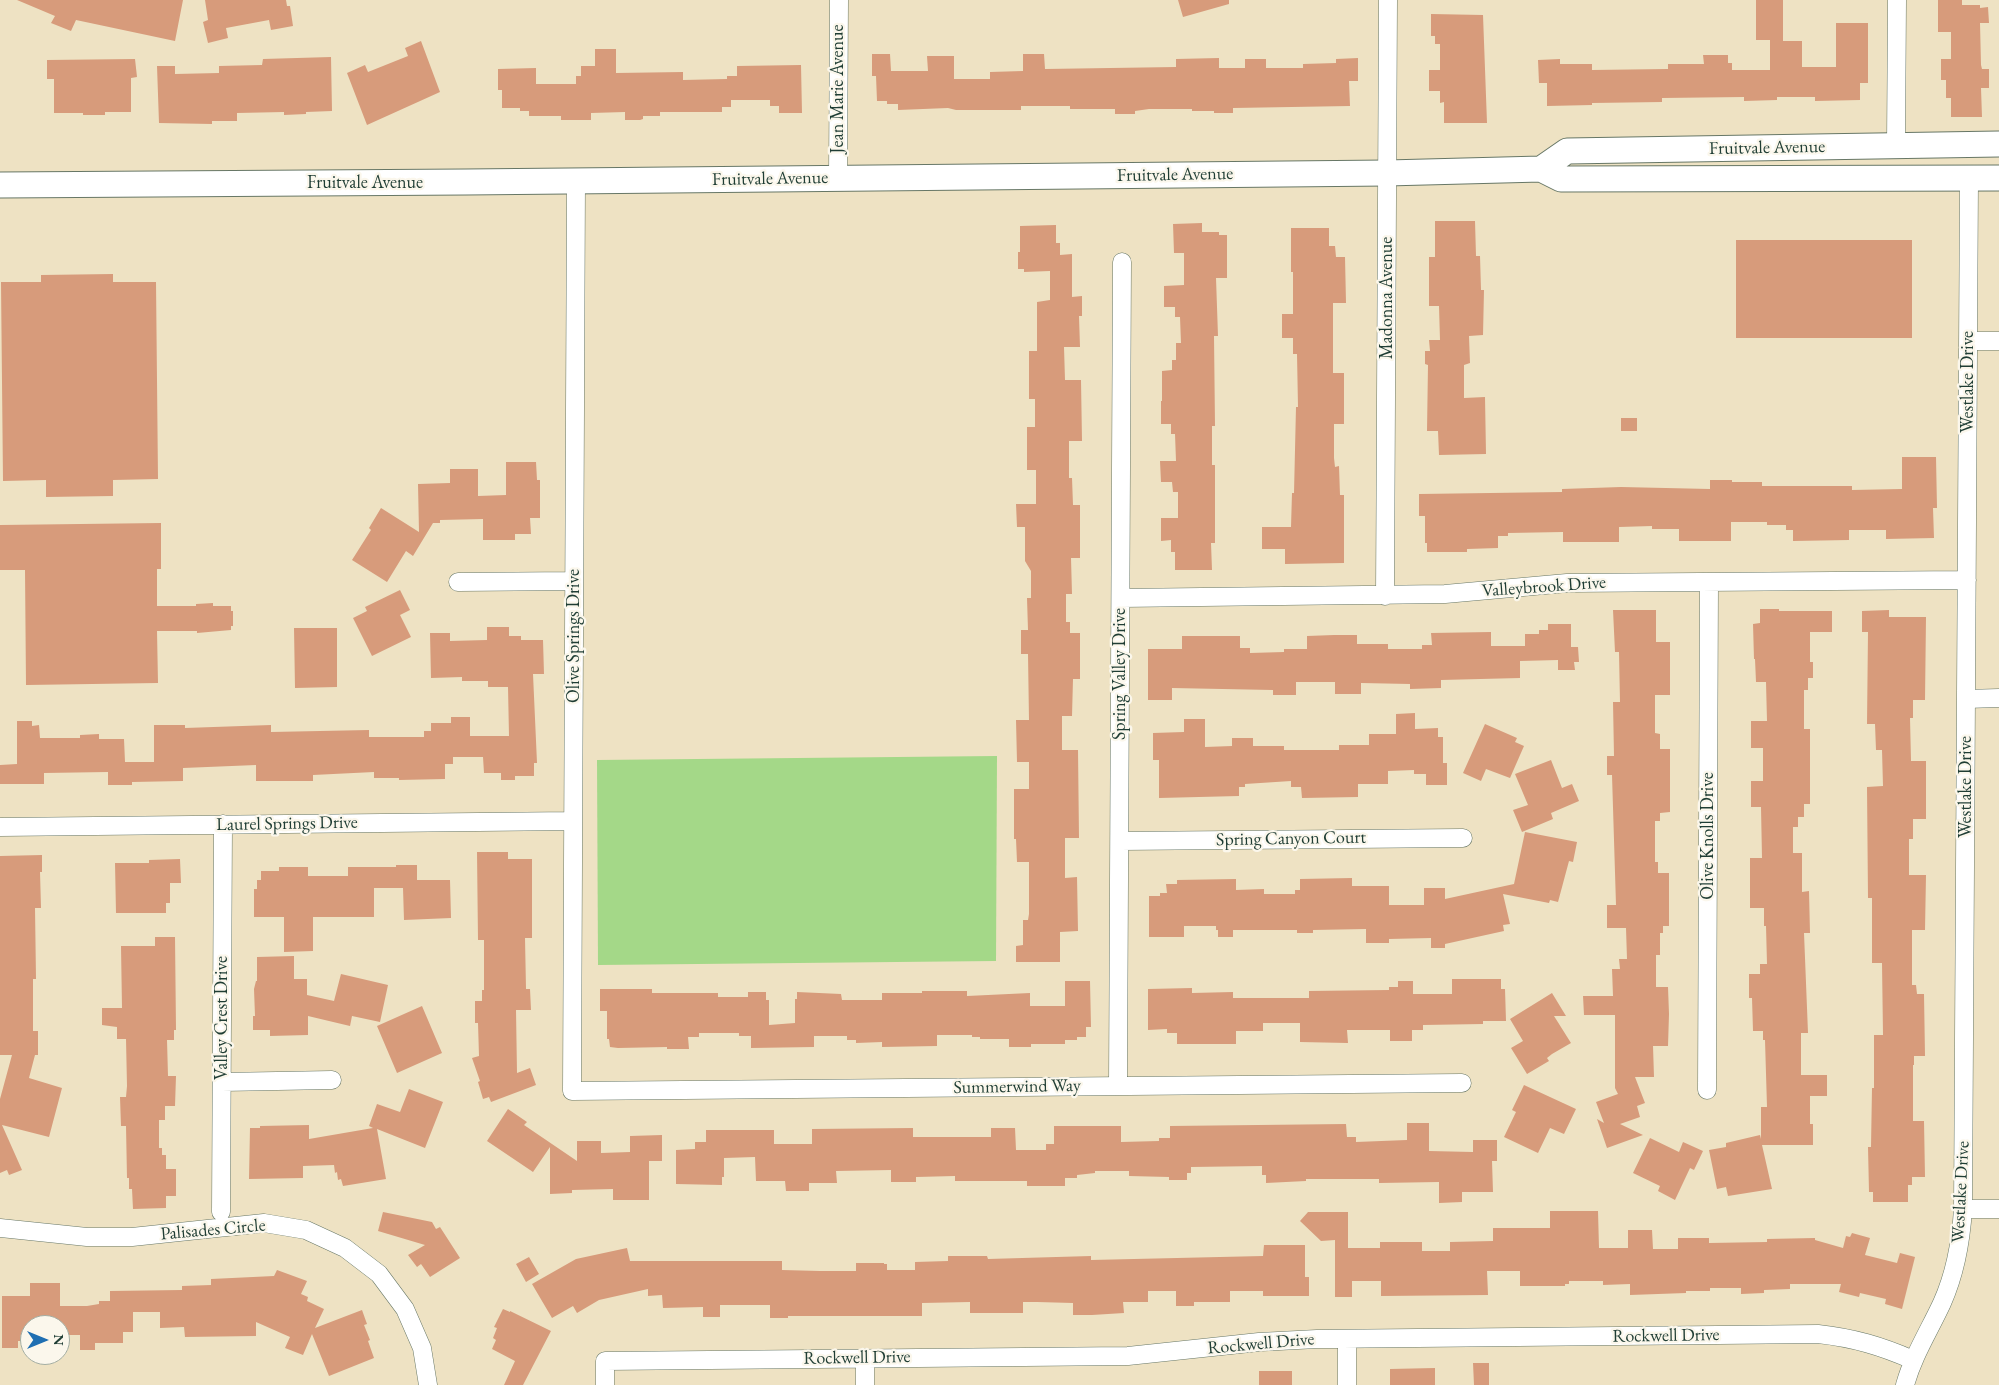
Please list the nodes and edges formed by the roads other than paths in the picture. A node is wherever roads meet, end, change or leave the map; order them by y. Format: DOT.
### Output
graph roads {
  1 [pos="839,0"];
  2 [pos="1388,0"];
  3 [pos="1897,0"];
  4 [pos="1999,144"];
  5 [pos="1896,146"];
  6 [pos="1541,169"];
  7 [pos="1387,173"];
  8 [pos="838,178"];
  9 [pos="1969,178"];
  10 [pos="1999,178"];
  11 [pos="1804,179"];
  12 [pos="576,181"];
  13 [pos="0,185"];
  14 [pos="1122,262"];
  15 [pos="1999,341"];
  16 [pos="1968,342"];
  17 [pos="1967,580"];
  18 [pos="574,581"];
  19 [pos="458,582"];
  20 [pos="1710,582"];
  21 [pos="1386,596"];
  22 [pos="1121,598"];
  23 [pos="1999,698"];
  24 [pos="1966,699"];
  25 [pos="573,821"];
  26 [pos="223,824"];
  27 [pos="0,827"];
  28 [pos="1463,838"];
  29 [pos="1120,841"];
  30 [pos="332,1080"];
  31 [pos="222,1082"];
  32 [pos="1462,1083"];
  33 [pos="1118,1086"];
  34 [pos="1707,1090"];
  35 [pos="572,1091"];
  36 [pos="1964,1209"];
  37 [pos="1999,1209"];
  38 [pos="221,1212"];
  39 [pos="0,1228"];
  40 [pos="1348,1339"];
  41 [pos="865,1358"];
  42 [pos="1913,1360"];
  43 [pos="428,1385"];
  44 [pos="605,1385"];
  45 [pos="865,1385"];
  46 [pos="1347,1385"];
  47 [pos="1906,1385"];
  1 -- 8 [label="street, Jean Marie Avenue"];
  2 -- 7 [label="street, Madonna Avenue"];
  3 -- 5 [label="street"];
  4 -- 5 [label="main road, Fruitvale Avenue"];
  5 -- 6 [label="main road, Fruitvale Avenue"];
  5 -- 11 [label="main road"];
  6 -- 7 [label="main road, Fruitvale Avenue"];
  6 -- 11 [label="main road, Fruitvale Avenue"];
  7 -- 8 [label="main road, Fruitvale Avenue"];
  7 -- 21 [label="street, Madonna Avenue"];
  8 -- 12 [label="main road, Fruitvale Avenue"];
  9 -- 10 [label="main road, Fruitvale Avenue"];
  9 -- 11 [label="main road, Fruitvale Avenue"];
  9 -- 16 [label="street, Westlake Drive"];
  12 -- 13 [label="main road, Fruitvale Avenue"];
  12 -- 18 [label="street, Olive Springs Drive"];
  14 -- 22 [label="street, Spring Valley Drive"];
  15 -- 16 [label="street"];
  16 -- 17 [label="street, Westlake Drive"];
  17 -- 20 [label="street, Valleybrook Drive"];
  17 -- 24 [label="street, Westlake Drive"];
  18 -- 19 [label="street"];
  18 -- 25 [label="street, Olive Springs Drive"];
  20 -- 21 [label="street, Valleybrook Drive"];
  20 -- 34 [label="street, Olive Knolls Drive"];
  21 -- 22 [label="street, Valleybrook Drive"];
  22 -- 29 [label="street, Spring Valley Drive"];
  23 -- 24 [label="street"];
  24 -- 36 [label="street, Westlake Drive"];
  25 -- 26 [label="street, Laurel Springs Drive"];
  25 -- 35 [label="street, Olive Springs Drive"];
  26 -- 27 [label="street, Laurel Springs Drive"];
  26 -- 31 [label="street, Valley Crest Drive"];
  28 -- 29 [label="street, Spring Canyon Court"];
  29 -- 33 [label="street, Spring Valley Drive"];
  30 -- 31 [label="street"];
  31 -- 38 [label="street, Valley Crest Drive"];
  32 -- 33 [label="street, Summerwind Way"];
  33 -- 35 [label="street, Summerwind Way"];
  36 -- 37 [label="street"];
  36 -- 42 [label="street, Westlake Drive"];
  39 -- 43 [label="street, Palisades Circle"];
  40 -- 41 [label="street, Rockwell Drive"];
  40 -- 42 [label="street, Rockwell Drive"];
  40 -- 46 [label="street"];
  41 -- 44 [label="street, Rockwell Drive"];
  41 -- 45 [label="street"];
  42 -- 47 [label="street, Westlake Drive"];
}
